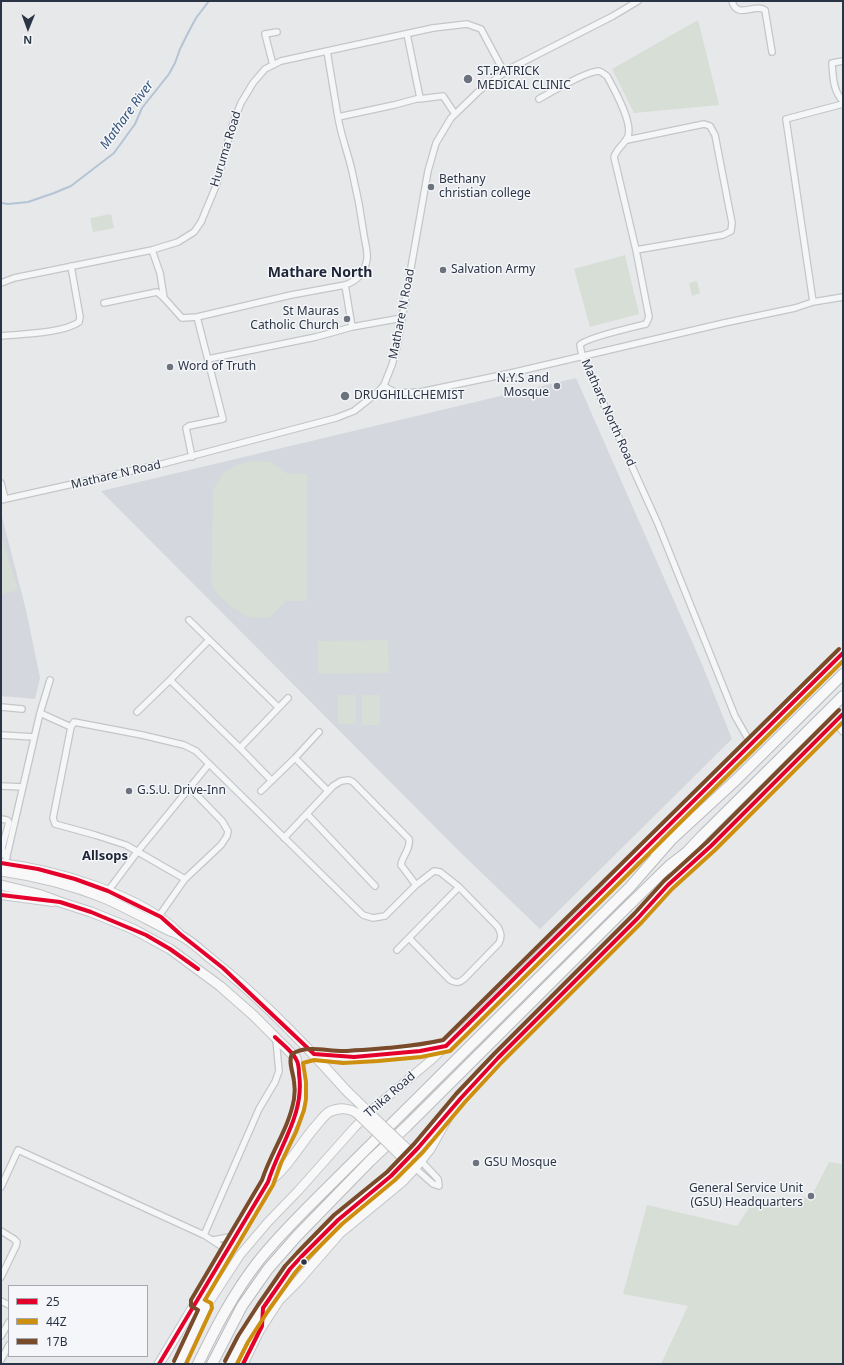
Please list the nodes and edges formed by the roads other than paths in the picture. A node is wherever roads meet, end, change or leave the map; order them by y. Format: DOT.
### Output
graph roads {
  1 [pos="638,1"];
  2 [pos="732,1"];
  3 [pos="277,32"];
  4 [pos="407,34"];
  5 [pos="327,51"];
  6 [pos="772,52"];
  7 [pos="843,61"];
  8 [pos="273,65"];
  9 [pos="504,72"];
  10 [pos="419,99"];
  11 [pos="539,99"];
  12 [pos="843,102"];
  13 [pos="455,114"];
  14 [pos="338,117"];
  15 [pos="627,140"];
  16 [pos="152,250"];
  17 [pos="636,250"];
  18 [pos="71,266"];
  19 [pos="1,283"];
  20 [pos="345,285"];
  21 [pos="843,297"];
  22 [pos="164,298"];
  23 [pos="813,302"];
  24 [pos="104,303"];
  25 [pos="197,317"];
  26 [pos="402,318"];
  27 [pos="352,327"];
  28 [pos="1,336"];
  29 [pos="582,356"];
  30 [pos="208,359"];
  31 [pos="384,385"];
  32 [pos="192,457"];
  33 [pos="1,483"];
  34 [pos="3,500"];
  35 [pos="189,620"];
  36 [pos="209,640"];
  37 [pos="843,653"];
  38 [pos="843,674"];
  39 [pos="50,680"];
  40 [pos="170,680"];
  41 [pos="843,696"];
  42 [pos="288,698"];
  43 [pos="1,707"];
  44 [pos="278,707"];
  45 [pos="22,709"];
  46 [pos="137,712"];
  47 [pos="40,713"];
  48 [pos="843,714"];
  49 [pos="835,722"];
  50 [pos="71,727"];
  51 [pos="320,732"];
  52 [pos="843,732"];
  53 [pos="1,735"];
  54 [pos="34,737"];
  55 [pos="751,744"];
  56 [pos="240,748"];
  57 [pos="295,758"];
  58 [pos="209,764"];
  59 [pos="271,780"];
  60 [pos="1,786"];
  61 [pos="23,787"];
  62 [pos="190,788"];
  63 [pos="261,791"];
  64 [pos="328,791"];
  65 [pos="308,814"];
  66 [pos="1,819"];
  67 [pos="284,838"];
  68 [pos="672,839"];
  69 [pos="138,851"];
  70 [pos="687,852"];
  71 [pos="637,856"];
  72 [pos="3,864"];
  73 [pos="185,878"];
  74 [pos="1,885"];
  75 [pos="416,885"];
  76 [pos="668,885"];
  77 [pos="375,886"];
  78 [pos="459,887"];
  79 [pos="108,891"];
  80 [pos="1,895"];
  81 [pos="60,902"];
  82 [pos="159,916"];
  83 [pos="180,934"];
  84 [pos="409,938"];
  85 [pos="397,950"];
  86 [pos="276,1038"];
  87 [pos="446,1046"];
  88 [pos="314,1054"];
  89 [pos="454,1106"];
  90 [pos="361,1111"];
  91 [pos="406,1154"];
  92 [pos="403,1181"];
  93 [pos="268,1182"];
  94 [pos="1,1187"];
  95 [pos="376,1188"];
  96 [pos="1,1231"];
  97 [pos="204,1234"];
  98 [pos="235,1236"];
  99 [pos="212,1240"];
  100 [pos="227,1250"];
  101 [pos="1,1277"];
  102 [pos="196,1303"];
  103 [pos="206,1307"];
  104 [pos="263,1308"];
  105 [pos="8,1324"];
  106 [pos="262,1326"];
  107 [pos="1,1336"];
  108 [pos="8,1347"];
  109 [pos="1,1360"];
  110 [pos="159,1364"];
  111 [pos="178,1364"];
  112 [pos="198,1364"];
  113 [pos="212,1364"];
  114 [pos="230,1364"];
  115 [pos="243,1364"];
  1 -- 9 [label="street, Mathare N Road"];
  2 -- 6 [label="street"];
  3 -- 8 [label="street"];
  4 -- 5 [label="street, Huruma Road"];
  4 -- 9 [label="street, Huruma Road"];
  4 -- 10 [label="street"];
  5 -- 8 [label="street, Huruma Road"];
  5 -- 14 [label="street"];
  7 -- 12 [label="street"];
  8 -- 16 [label="street, Huruma Road"];
  9 -- 13 [label="street, Mathare N Road"];
  10 -- 13 [label="street"];
  10 -- 14 [label="street"];
  11 -- 15 [label="street"];
  12 -- 23 [label="street"];
  13 -- 26 [label="street, Mathare N Road"];
  14 -- 20 [label="street"];
  15 -- 17 [label="street, Mathare North Road"];
  15 -- 17 [label="street"];
  16 -- 18 [label="street, Huruma Road"];
  16 -- 22 [label="street"];
  17 -- 29 [label="street, Mathare North Road"];
  18 -- 19 [label="street, Huruma Road"];
  18 -- 28 [label="street"];
  20 -- 25 [label="street"];
  20 -- 27 [label="street"];
  21 -- 23 [label="street"];
  22 -- 24 [label="street"];
  22 -- 25 [label="street"];
  23 -- 29 [label="street"];
  25 -- 30 [label="street"];
  26 -- 27 [label="street"];
  26 -- 31 [label="street, Mathare N Road"];
  27 -- 30 [label="street"];
  29 -- 31 [label="street"];
  29 -- 55 [label="street, Mathare North Road"];
  30 -- 32 [label="street"];
  31 -- 32 [label="street, Mathare N Road"];
  32 -- 34 [label="street, Mathare N Road"];
  33 -- 34 [label="street"];
  35 -- 36 [label="street"];
  36 -- 40 [label="street"];
  36 -- 44 [label="street"];
  37 -- 55 [label="main road, Thika Road"];
  38 -- 68 [label="highway, Thika Road"];
  39 -- 47 [label="street"];
  40 -- 46 [label="street"];
  40 -- 56 [label="street"];
  41 -- 70 [label="highway"];
  42 -- 44 [label="street"];
  43 -- 45 [label="street"];
  44 -- 56 [label="street"];
  47 -- 50 [label="street"];
  47 -- 54 [label="street"];
  48 -- 49 [label="main road"];
  49 -- 52 [label="street"];
  49 -- 76 [label="main road"];
  50 -- 58 [label="street"];
  50 -- 69 [label="street"];
  51 -- 57 [label="street"];
  53 -- 54 [label="street"];
  54 -- 61 [label="street"];
  55 -- 71 [label="main road, Thika Road"];
  56 -- 59 [label="street"];
  57 -- 59 [label="street"];
  57 -- 64 [label="street"];
  58 -- 62 [label="street"];
  58 -- 67 [label="street"];
  59 -- 63 [label="street"];
  60 -- 61 [label="street"];
  61 -- 72 [label="street"];
  62 -- 69 [label="street"];
  62 -- 73 [label="street"];
  64 -- 65 [label="street"];
  64 -- 75 [label="street"];
  65 -- 67 [label="street"];
  65 -- 77 [label="street"];
  66 -- 72 [label="street"];
  67 -- 75 [label="street"];
  68 -- 71 [label="highway"];
  68 -- 112 [label="highway, Thika Road"];
  69 -- 73 [label="street"];
  69 -- 79 [label="street"];
  70 -- 76 [label="highway"];
  70 -- 113 [label="highway"];
  71 -- 87 [label="main road, Thika Road"];
  72 -- 79 [label="main road"];
  72 -- 83 [label="main road"];
  73 -- 82 [label="street"];
  74 -- 81 [label="main road"];
  75 -- 78 [label="street"];
  76 -- 89 [label="main road"];
  78 -- 84 [label="street"];
  78 -- 84 [label="street"];
  79 -- 82 [label="main road"];
  80 -- 81 [label="main road"];
  81 -- 86 [label="main road"];
  82 -- 83 [label="main road"];
  83 -- 88 [label="main road"];
  84 -- 85 [label="street"];
  86 -- 93 [label="main road"];
  86 -- 97 [label="street"];
  87 -- 88 [label="main road"];
  87 -- 103 [label="main road, Thika Road"];
  88 -- 90 [label="main road"];
  89 -- 91 [label="main road"];
  89 -- 92 [label="main road"];
  90 -- 91 [label="main road, bridge"];
  90 -- 93 [label="main road"];
  91 -- 95 [label="main road"];
  92 -- 95 [label="main road"];
  92 -- 106 [label="main road"];
  93 -- 98 [label="main road"];
  94 -- 97 [label="street"];
  95 -- 104 [label="main road"];
  96 -- 101 [label="street"];
  97 -- 99 [label="street"];
  98 -- 99 [label="street"];
  98 -- 100 [label="main road"];
  99 -- 100 [label="street"];
  100 -- 102 [label="main road"];
  102 -- 103 [label="main road"];
  102 -- 110 [label="main road"];
  103 -- 111 [label="main road, Thika Road"];
  104 -- 106 [label="main road"];
  104 -- 114 [label="main road"];
  105 -- 107 [label="street"];
  106 -- 115 [label="main road"];
  108 -- 109 [label="street"];
}
